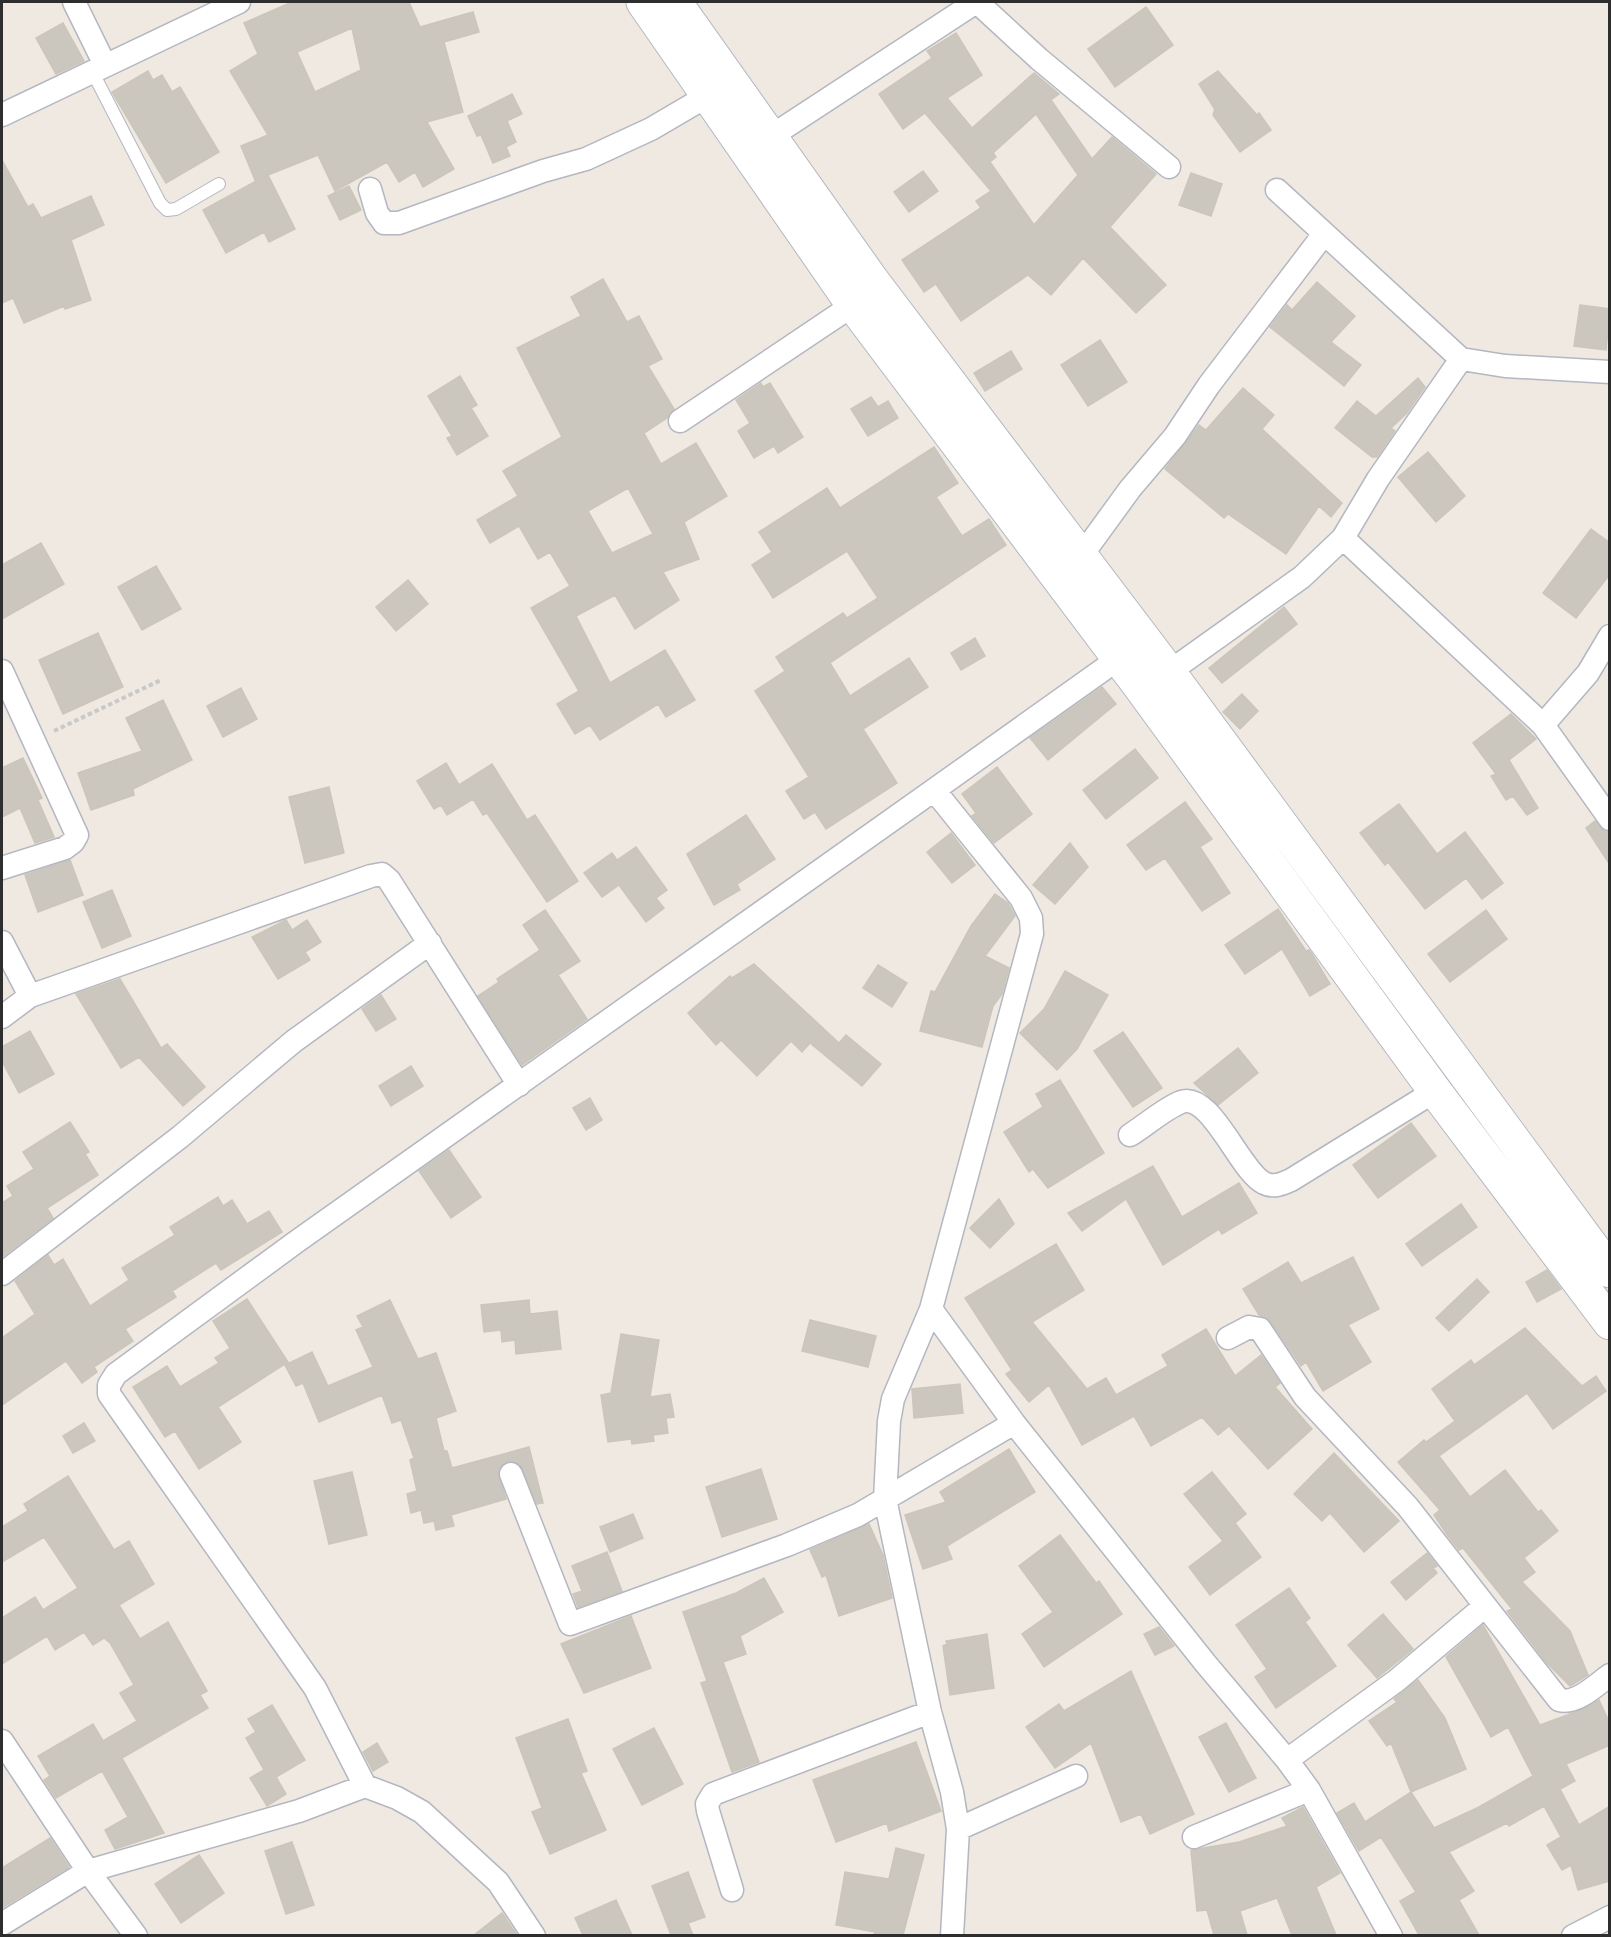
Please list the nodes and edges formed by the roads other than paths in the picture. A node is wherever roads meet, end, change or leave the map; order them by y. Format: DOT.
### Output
graph roads {
  1 [pos="74,2"];
  2 [pos="239,2"];
  3 [pos="643,2"];
  4 [pos="675,2"];
  5 [pos="977,2"];
  6 [pos="99,68"];
  7 [pos="709,95"];
  8 [pos="2,115"];
  9 [pos="770,136"];
  10 [pos="1169,167"];
  11 [pos="219,184"];
  12 [pos="370,189"];
  13 [pos="1277,190"];
  14 [pos="1324,234"];
  15 [pos="854,305"];
  16 [pos="1461,359"];
  17 [pos="1610,372"];
  18 [pos="680,421"];
  19 [pos="1343,538"];
  20 [pos="1082,555"];
  21 [pos="1610,636"];
  22 [pos="1118,659"];
  23 [pos="2,671"];
  24 [pos="1169,672"];
  25 [pos="1543,724"];
  26 [pos="934,790"];
  27 [pos="1610,819"];
  28 [pos="2,868"];
  29 [pos="2,942"];
  30 [pos="430,943"];
  31 [pos="30,996"];
  32 [pos="2,1017"];
  33 [pos="519,1085"];
  34 [pos="1435,1091"];
  35 [pos="1130,1135"];
  36 [pos="1610,1270"];
  37 [pos="2,1274"];
  38 [pos="931,1309"];
  39 [pos="1610,1323"];
  40 [pos="1228,1338"];
  41 [pos="1014,1423"];
  42 [pos="511,1474"];
  43 [pos="885,1499"];
  44 [pos="1485,1606"];
  45 [pos="1610,1676"];
  46 [pos="930,1712"];
  47 [pos="2,1741"];
  48 [pos="1287,1760"];
  49 [pos="1076,1776"];
  50 [pos="365,1786"];
  51 [pos="1309,1791"];
  52 [pos="958,1829"];
  53 [pos="1194,1837"];
  54 [pos="88,1870"];
  55 [pos="732,1890"];
  56 [pos="1610,1917"];
  57 [pos="2,1924"];
  58 [pos="136,1935"];
  59 [pos="534,1935"];
  60 [pos="952,1935"];
  61 [pos="1391,1935"];
  62 [pos="1574,1935"];
  1 -- 6 [label="street"];
  2 -- 6 [label="street"];
  3 -- 7 [label="street"];
  4 -- 9 [label="street"];
  5 -- 9 [label="street"];
  5 -- 10 [label="street"];
  6 -- 8 [label="street"];
  6 -- 11 [label="lane"];
  7 -- 12 [label="street"];
  7 -- 15 [label="street"];
  9 -- 20 [label="street"];
  13 -- 14 [label="street"];
  14 -- 16 [label="street"];
  14 -- 20 [label="street"];
  15 -- 18 [label="street"];
  15 -- 22 [label="street"];
  16 -- 17 [label="street"];
  16 -- 19 [label="street"];
  19 -- 24 [label="street"];
  19 -- 25 [label="street"];
  20 -- 24 [label="street"];
  21 -- 25 [label="street"];
  22 -- 26 [label="street"];
  22 -- 34 [label="street"];
  23 -- 28 [label="street"];
  24 -- 36 [label="street"];
  25 -- 27 [label="street"];
  26 -- 33 [label="street"];
  26 -- 38 [label="street"];
  29 -- 31 [label="street"];
  30 -- 31 [label="street"];
  30 -- 33 [label="street"];
  30 -- 37 [label="street"];
  31 -- 32 [label="street"];
  33 -- 50 [label="street"];
  34 -- 35 [label="street"];
  34 -- 39 [label="street"];
  38 -- 41 [label="street"];
  38 -- 43 [label="street"];
  40 -- 44 [label="street"];
  41 -- 43 [label="street"];
  41 -- 48 [label="street"];
  42 -- 43 [label="street"];
  43 -- 46 [label="street"];
  44 -- 45 [label="street"];
  44 -- 48 [label="street"];
  46 -- 52 [label="street"];
  46 -- 55 [label="street"];
  47 -- 54 [label="street"];
  48 -- 51 [label="street"];
  49 -- 52 [label="street"];
  50 -- 54 [label="street"];
  50 -- 59 [label="street"];
  51 -- 53 [label="street"];
  51 -- 61 [label="street"];
  52 -- 60 [label="street"];
  54 -- 57 [label="street"];
  54 -- 58 [label="street"];
  56 -- 62 [label="street"];
}
